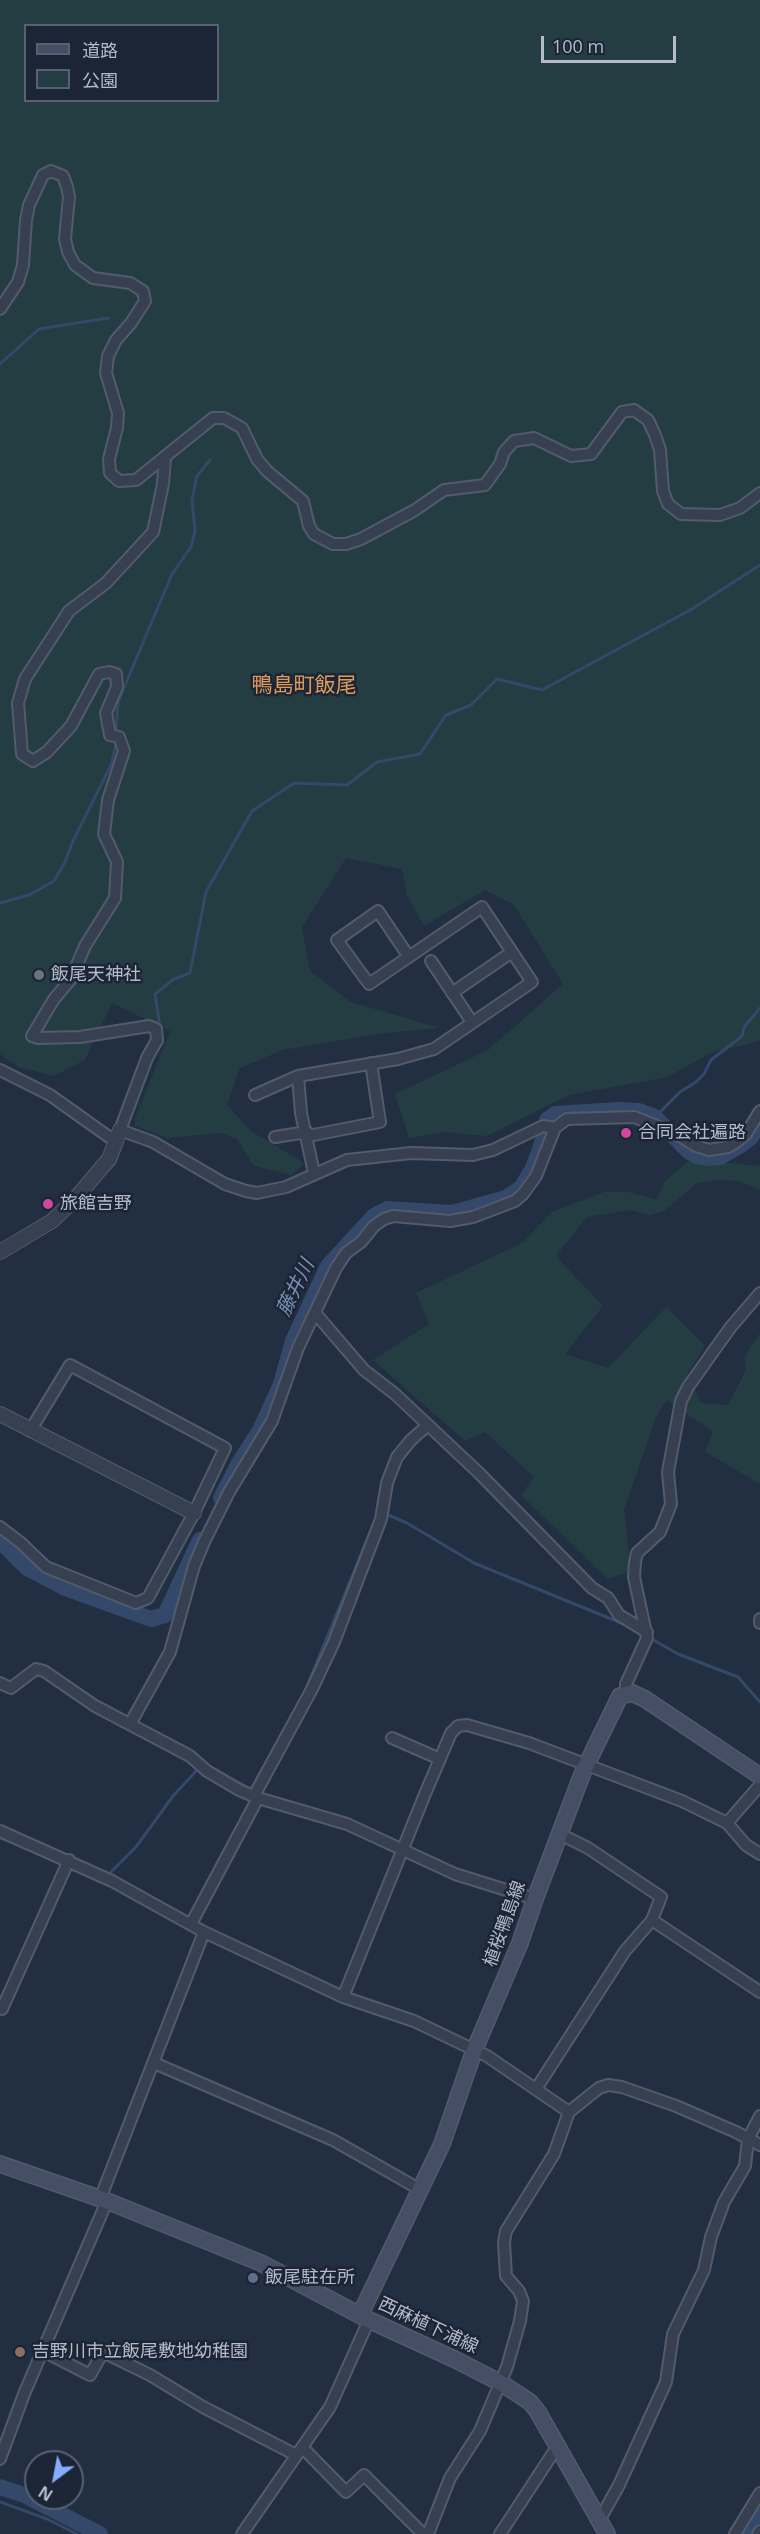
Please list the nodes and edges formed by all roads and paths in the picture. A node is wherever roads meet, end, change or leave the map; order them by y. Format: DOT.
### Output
graph roads {
  1 [pos="0,309"];
  2 [pos="165,458"];
  3 [pos="760,494"];
  4 [pos="512,951"];
  5 [pos="409,957"];
  6 [pos="431,961"];
  7 [pos="452,993"];
  8 [pos="470,1019"];
  9 [pos="371,1063"];
  10 [pos="0,1070"];
  11 [pos="298,1076"];
  12 [pos="255,1095"];
  13 [pos="760,1111"];
  14 [pos="549,1127"];
  15 [pos="307,1134"];
  16 [pos="118,1136"];
  17 [pos="275,1137"];
  18 [pos="314,1173"];
  19 [pos="0,1252"];
  20 [pos="760,1293"];
  21 [pos="316,1314"];
  22 [pos="0,1414"];
  23 [pos="428,1425"];
  24 [pos="30,1431"];
  25 [pos="194,1513"];
  26 [pos="0,1527"];
  27 [pos="647,1634"];
  28 [pos="0,1683"];
  29 [pos="626,1694"];
  30 [pos="130,1724"];
  31 [pos="392,1738"];
  32 [pos="440,1759"];
  33 [pos="587,1765"];
  34 [pos="760,1776"];
  35 [pos="760,1785"];
  36 [pos="256,1797"];
  37 [pos="727,1822"];
  38 [pos="0,1831"];
  39 [pos="560,1834"];
  40 [pos="403,1852"];
  41 [pos="760,1854"];
  42 [pos="68,1863"];
  43 [pos="535,1899"];
  44 [pos="652,1920"];
  45 [pos="191,1924"];
  46 [pos="204,1932"];
  47 [pos="760,1992"];
  48 [pos="343,1997"];
  49 [pos="0,2008"];
  50 [pos="474,2051"];
  51 [pos="154,2063"];
  52 [pos="536,2089"];
  53 [pos="570,2112"];
  54 [pos="760,2116"];
  55 [pos="748,2139"];
  56 [pos="760,2145"];
  57 [pos="0,2164"];
  58 [pos="420,2189"];
  59 [pos="104,2200"];
  60 [pos="364,2318"];
  61 [pos="43,2350"];
  62 [pos="501,2383"];
  63 [pos="557,2447"];
  64 [pos="299,2451"];
  65 [pos="0,2459"];
  66 [pos="760,2493"];
  67 [pos="600,2520"];
  68 [pos="242,2534"];
  69 [pos="426,2534"];
  70 [pos="500,2534"];
  71 [pos="607,2534"];
  72 [pos="735,2534"];
  1 -- 2 [label="street"];
  2 -- 3 [label="street"];
  2 -- 16 [label="street"];
  4 -- 5 [label="street"];
  4 -- 7 [label="street"];
  4 -- 9 [label="street"];
  5 -- 5 [label="street"];
  6 -- 7 [label="street"];
  7 -- 8 [label="street"];
  9 -- 11 [label="street"];
  9 -- 15 [label="street"];
  10 -- 16 [label="street"];
  11 -- 12 [label="street"];
  11 -- 15 [label="street"];
  13 -- 14 [label="street"];
  14 -- 18 [label="street"];
  14 -- 21 [label="street"];
  15 -- 17 [label="street"];
  15 -- 18 [label="street"];
  16 -- 18 [label="street"];
  16 -- 19 [label="street"];
  20 -- 27 [label="street"];
  21 -- 23 [label="street"];
  21 -- 30 [label="street"];
  22 -- 24 [label="street"];
  23 -- 27 [label="street"];
  23 -- 36 [label="street"];
  24 -- 25 [label="street"];
  24 -- 25 [label="street"];
  25 -- 26 [label="street"];
  27 -- 29 [label="street"];
  28 -- 30 [label="street"];
  29 -- 33 [label="main road, 植桜鴨島線"];
  29 -- 34 [label="main road"];
  30 -- 36 [label="street"];
  31 -- 32 [label="street"];
  32 -- 33 [label="street"];
  32 -- 40 [label="street"];
  33 -- 37 [label="street"];
  33 -- 39 [label="main road, 植桜鴨島線"];
  35 -- 37 [label="street"];
  36 -- 40 [label="street"];
  36 -- 45 [label="street"];
  37 -- 41 [label="street"];
  38 -- 42 [label="street"];
  39 -- 43 [label="main road, 植桜鴨島線"];
  39 -- 44 [label="street"];
  40 -- 43 [label="street"];
  40 -- 48 [label="street"];
  42 -- 45 [label="street"];
  42 -- 49 [label="street"];
  43 -- 50 [label="main road, 植桜鴨島線"];
  44 -- 47 [label="street"];
  44 -- 52 [label="street"];
  45 -- 46 [label="street"];
  46 -- 48 [label="street"];
  46 -- 51 [label="street"];
  48 -- 50 [label="street"];
  50 -- 52 [label="street"];
  50 -- 58 [label="main road, 植桜鴨島線"];
  51 -- 58 [label="street"];
  51 -- 59 [label="street"];
  52 -- 53 [label="street"];
  53 -- 55 [label="street"];
  53 -- 62 [label="street"];
  54 -- 55 [label="street"];
  55 -- 56 [label="street"];
  55 -- 67 [label="street"];
  57 -- 59 [label="main road, 西麻植下浦線"];
  58 -- 60 [label="main road, 植桜鴨島線"];
  59 -- 60 [label="main road, 西麻植下浦線"];
  59 -- 61 [label="street"];
  60 -- 62 [label="main road, 西麻植下浦線"];
  60 -- 64 [label="street"];
  61 -- 64 [label="street"];
  61 -- 65 [label="street"];
  62 -- 63 [label="main road, 西麻植下浦線"];
  62 -- 69 [label="street"];
  63 -- 67 [label="main road, 西麻植下浦線"];
  63 -- 70 [label="street"];
  64 -- 68 [label="street"];
  64 -- 69 [label="street"];
  66 -- 72 [label="street"];
  67 -- 71 [label="main road, 西麻植下浦線"];
}
